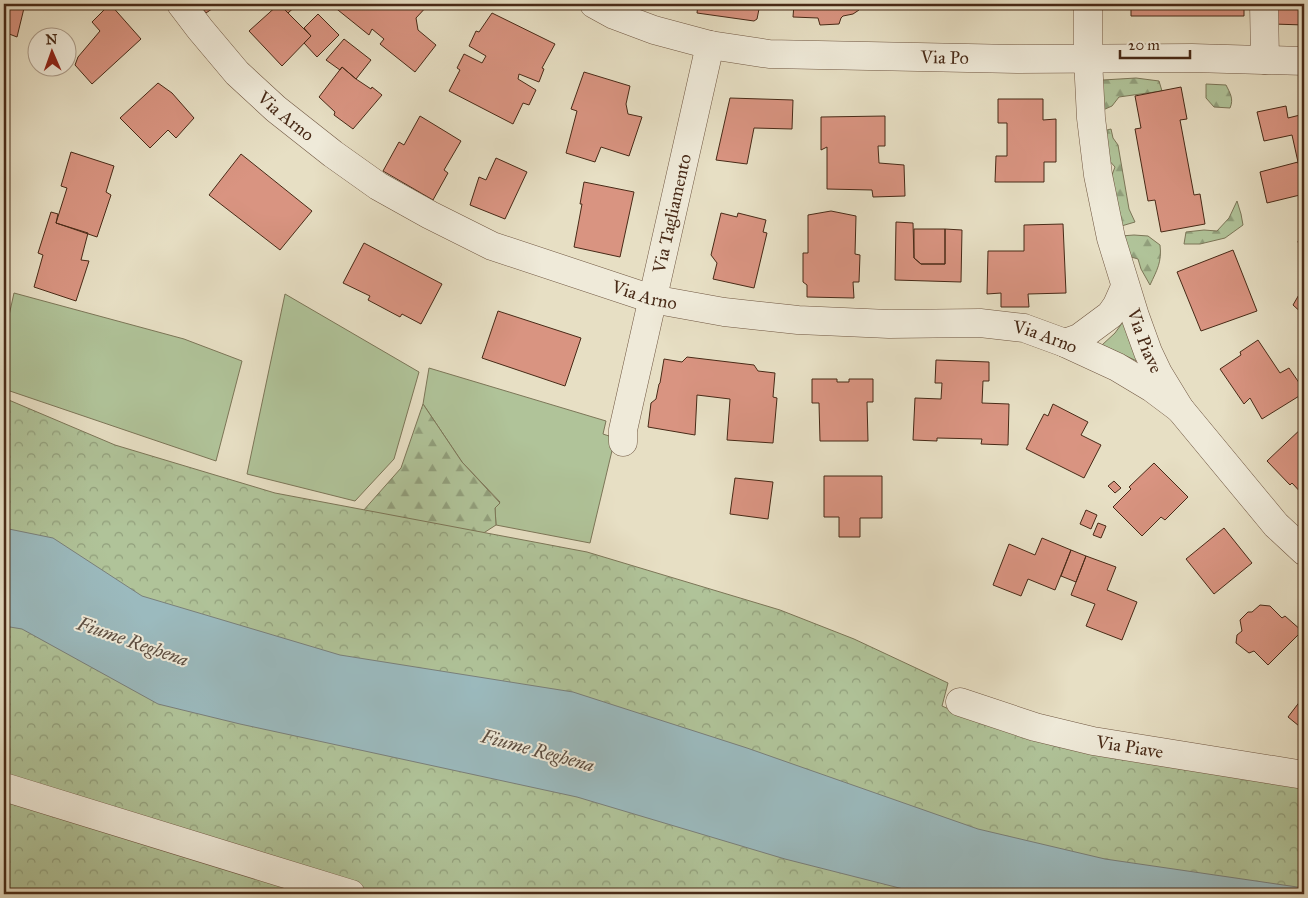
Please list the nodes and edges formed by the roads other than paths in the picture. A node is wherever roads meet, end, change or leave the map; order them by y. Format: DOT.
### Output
graph roads {
  1 [pos="181,4"];
  2 [pos="594,4"];
  3 [pos="1088,4"];
  4 [pos="1264,4"];
  5 [pos="710,45"];
  6 [pos="1088,58"];
  7 [pos="1265,60"];
  8 [pos="1304,61"];
  9 [pos="1125,287"];
  10 [pos="652,299"];
  11 [pos="1065,343"];
  12 [pos="1180,409"];
  13 [pos="623,442"];
  14 [pos="1304,551"];
  15 [pos="960,702"];
  16 [pos="1304,775"];
  17 [pos="4,786"];
  18 [pos="351,894"];
  1 -- 10 [label="street, Via Arno"];
  2 -- 5 [label="street, Via Po"];
  3 -- 6 [label="street, Via Piave"];
  4 -- 7 [label="street"];
  5 -- 6 [label="street, Via Po"];
  5 -- 10 [label="street, Via Tagliamento"];
  6 -- 7 [label="street, Via Po"];
  6 -- 9 [label="street, Via Piave"];
  7 -- 8 [label="street, Via Po"];
  9 -- 11 [label="street, Via Piave"];
  9 -- 12 [label="street, Via Piave"];
  10 -- 11 [label="street, Via Arno"];
  10 -- 13 [label="street, Via Tagliamento"];
  11 -- 12 [label="street, Via Arno"];
  12 -- 14 [label="street, Via Piave"];
  15 -- 16 [label="street, Via Piave"];
  17 -- 18 [label="street"];
}
